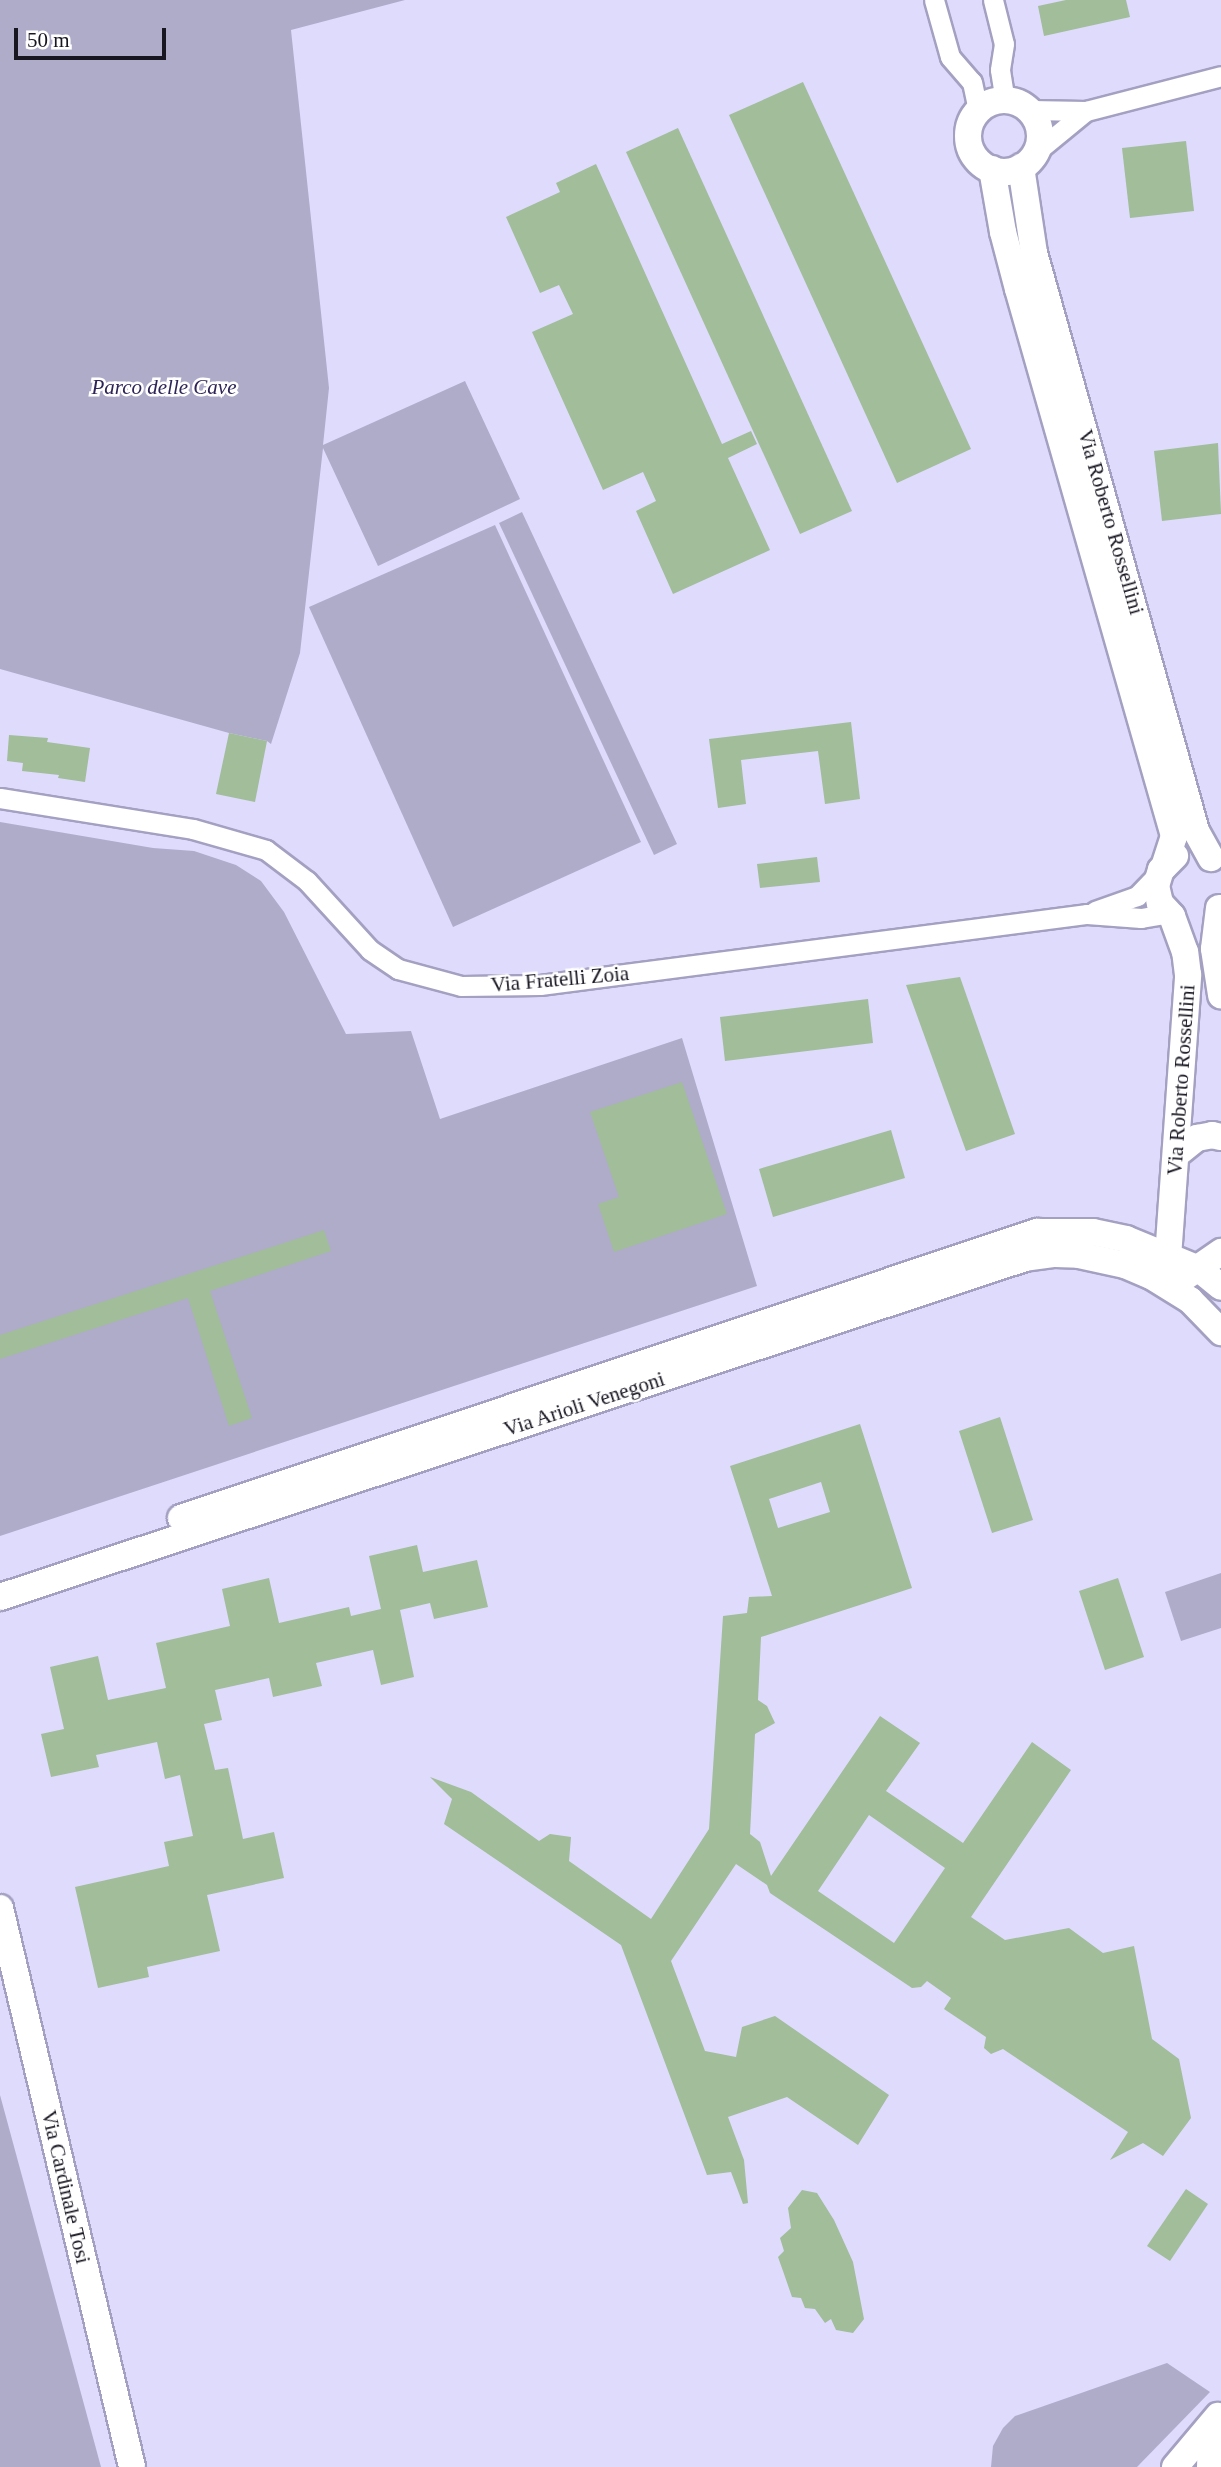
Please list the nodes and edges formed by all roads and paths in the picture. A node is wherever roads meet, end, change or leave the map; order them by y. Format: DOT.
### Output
graph roads {
  1 [pos="934,0"];
  2 [pos="993,0"];
  3 [pos="1221,76"];
  4 [pos="1004,100"];
  5 [pos="1030,110"];
  6 [pos="978,111"];
  7 [pos="1086,111"];
  8 [pos="1028,160"];
  9 [pos="992,169"];
  10 [pos="0,798"];
  11 [pos="1217,863"];
  12 [pos="1162,869"];
  13 [pos="1220,907"];
  14 [pos="1087,914"];
  15 [pos="1170,915"];
  16 [pos="1221,995"];
  17 [pos="1221,1137"];
  18 [pos="1178,1154"];
  19 [pos="1221,1252"];
  20 [pos="1166,1254"];
  21 [pos="1199,1269"];
  22 [pos="1168,1287"];
  23 [pos="1221,1287"];
  24 [pos="1221,1332"];
  25 [pos="0,1579"];
  26 [pos="0,1597"];
  27 [pos="0,1908"];
  28 [pos="1220,2414"];
  29 [pos="132,2467"];
  30 [pos="1175,2467"];
  31 [pos="1210,2467"];
  1 -- 6 [label="street"];
  2 -- 4 [label="street"];
  3 -- 7 [label="street"];
  4 -- 5 [label="street"];
  4 -- 6 [label="street"];
  5 -- 7 [label="street"];
  5 -- 8 [label="street"];
  6 -- 9 [label="street"];
  7 -- 8 [label="street"];
  8 -- 9 [label="street"];
  8 -- 11 [label="street, Via Roberto Rossellini"];
  9 -- 12 [label="street, Via Roberto Rossellini"];
  10 -- 14 [label="street, Via Fratelli Zoia"];
  11 -- 12 [label="street, Via Fratelli Zoia"];
  12 -- 14 [label="street, Via Fratelli Zoia"];
  12 -- 15 [label="street, Via Roberto Rossellini"];
  13 -- 15 [label="street, Via Fratelli Zoia"];
  13 -- 16 [label="street, Via Roberto Rossellini"];
  14 -- 15 [label="street, Via Fratelli Zoia"];
  15 -- 18 [label="street, Via Roberto Rossellini"];
  17 -- 18 [label="street"];
  18 -- 20 [label="street, Via Roberto Rossellini"];
  19 -- 21 [label="street"];
  20 -- 21 [label="street, Via Arioli Venegoni"];
  20 -- 22 [label="street, Via Roberto Rossellini"];
  20 -- 25 [label="street, Via Arioli Venegoni"];
  21 -- 22 [label="street"];
  21 -- 23 [label="street, Via Arioli Venegoni"];
  22 -- 24 [label="street, Via Arioli Venegoni"];
  22 -- 26 [label="street, Via Arioli Venegoni"];
  27 -- 29 [label="street, Via Cardinale Tosi"];
  28 -- 30 [label="street"];
  28 -- 31 [label="street"];
}
